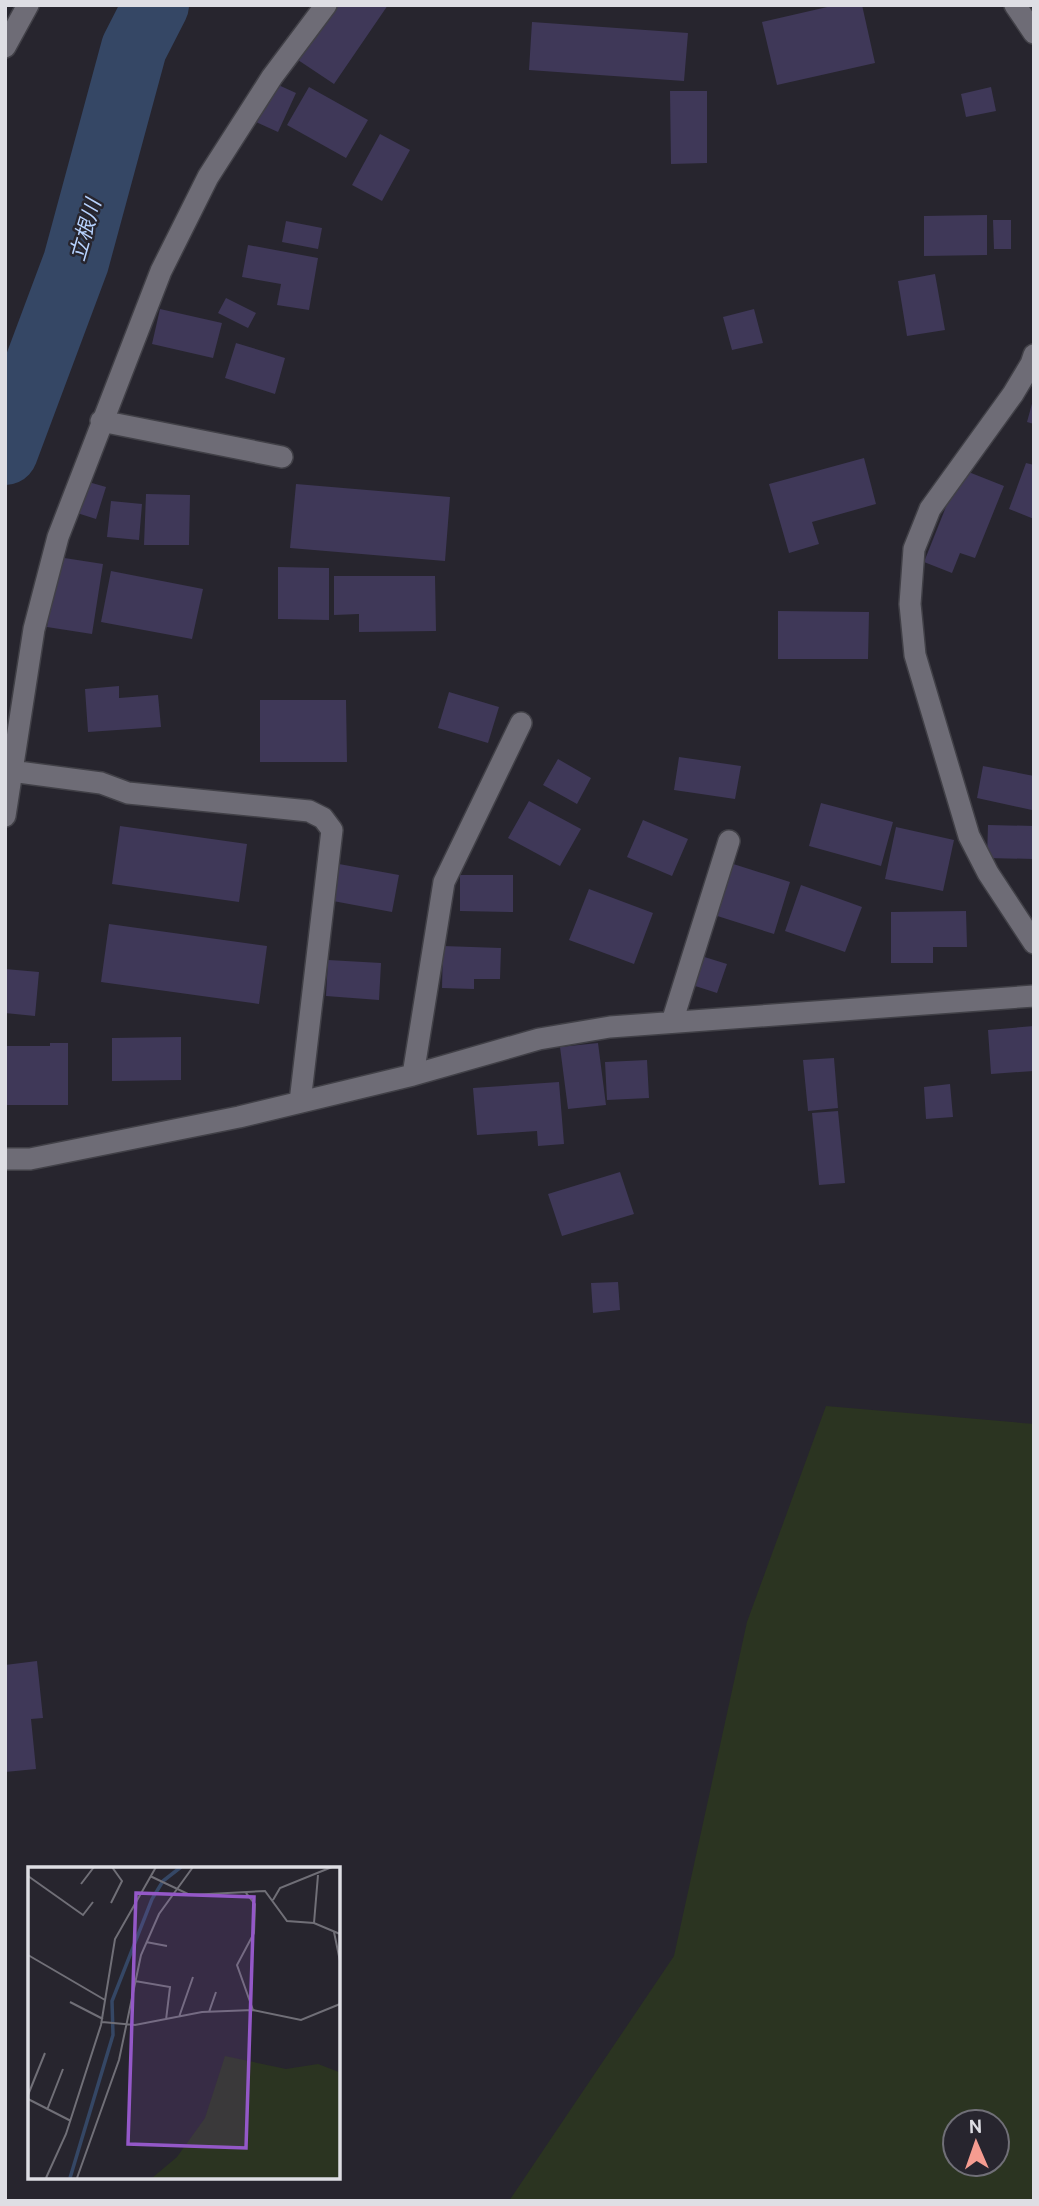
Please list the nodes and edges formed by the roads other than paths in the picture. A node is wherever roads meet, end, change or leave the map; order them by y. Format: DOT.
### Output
graph roads {
  1 [pos="29,5"];
  2 [pos="326,5"];
  3 [pos="1015,5"];
  4 [pos="1034,33"];
  5 [pos="5,47"];
  6 [pos="1034,355"];
  7 [pos="101,421"];
  8 [pos="282,457"];
  9 [pos="521,723"];
  10 [pos="11,771"];
  11 [pos="5,816"];
  12 [pos="729,841"];
  13 [pos="1034,943"];
  14 [pos="1034,996"];
  15 [pos="673,1022"];
  16 [pos="413,1074"];
  17 [pos="300,1102"];
  18 [pos="5,1160"];
  1 -- 5 [label="street"];
  2 -- 7 [label="street"];
  3 -- 4 [label="street"];
  6 -- 13 [label="street"];
  7 -- 8 [label="street"];
  7 -- 10 [label="street"];
  9 -- 16 [label="street"];
  10 -- 11 [label="street"];
  10 -- 17 [label="street"];
  12 -- 15 [label="street"];
  14 -- 15 [label="street"];
  15 -- 16 [label="street"];
  16 -- 17 [label="street"];
  17 -- 18 [label="street"];
}
